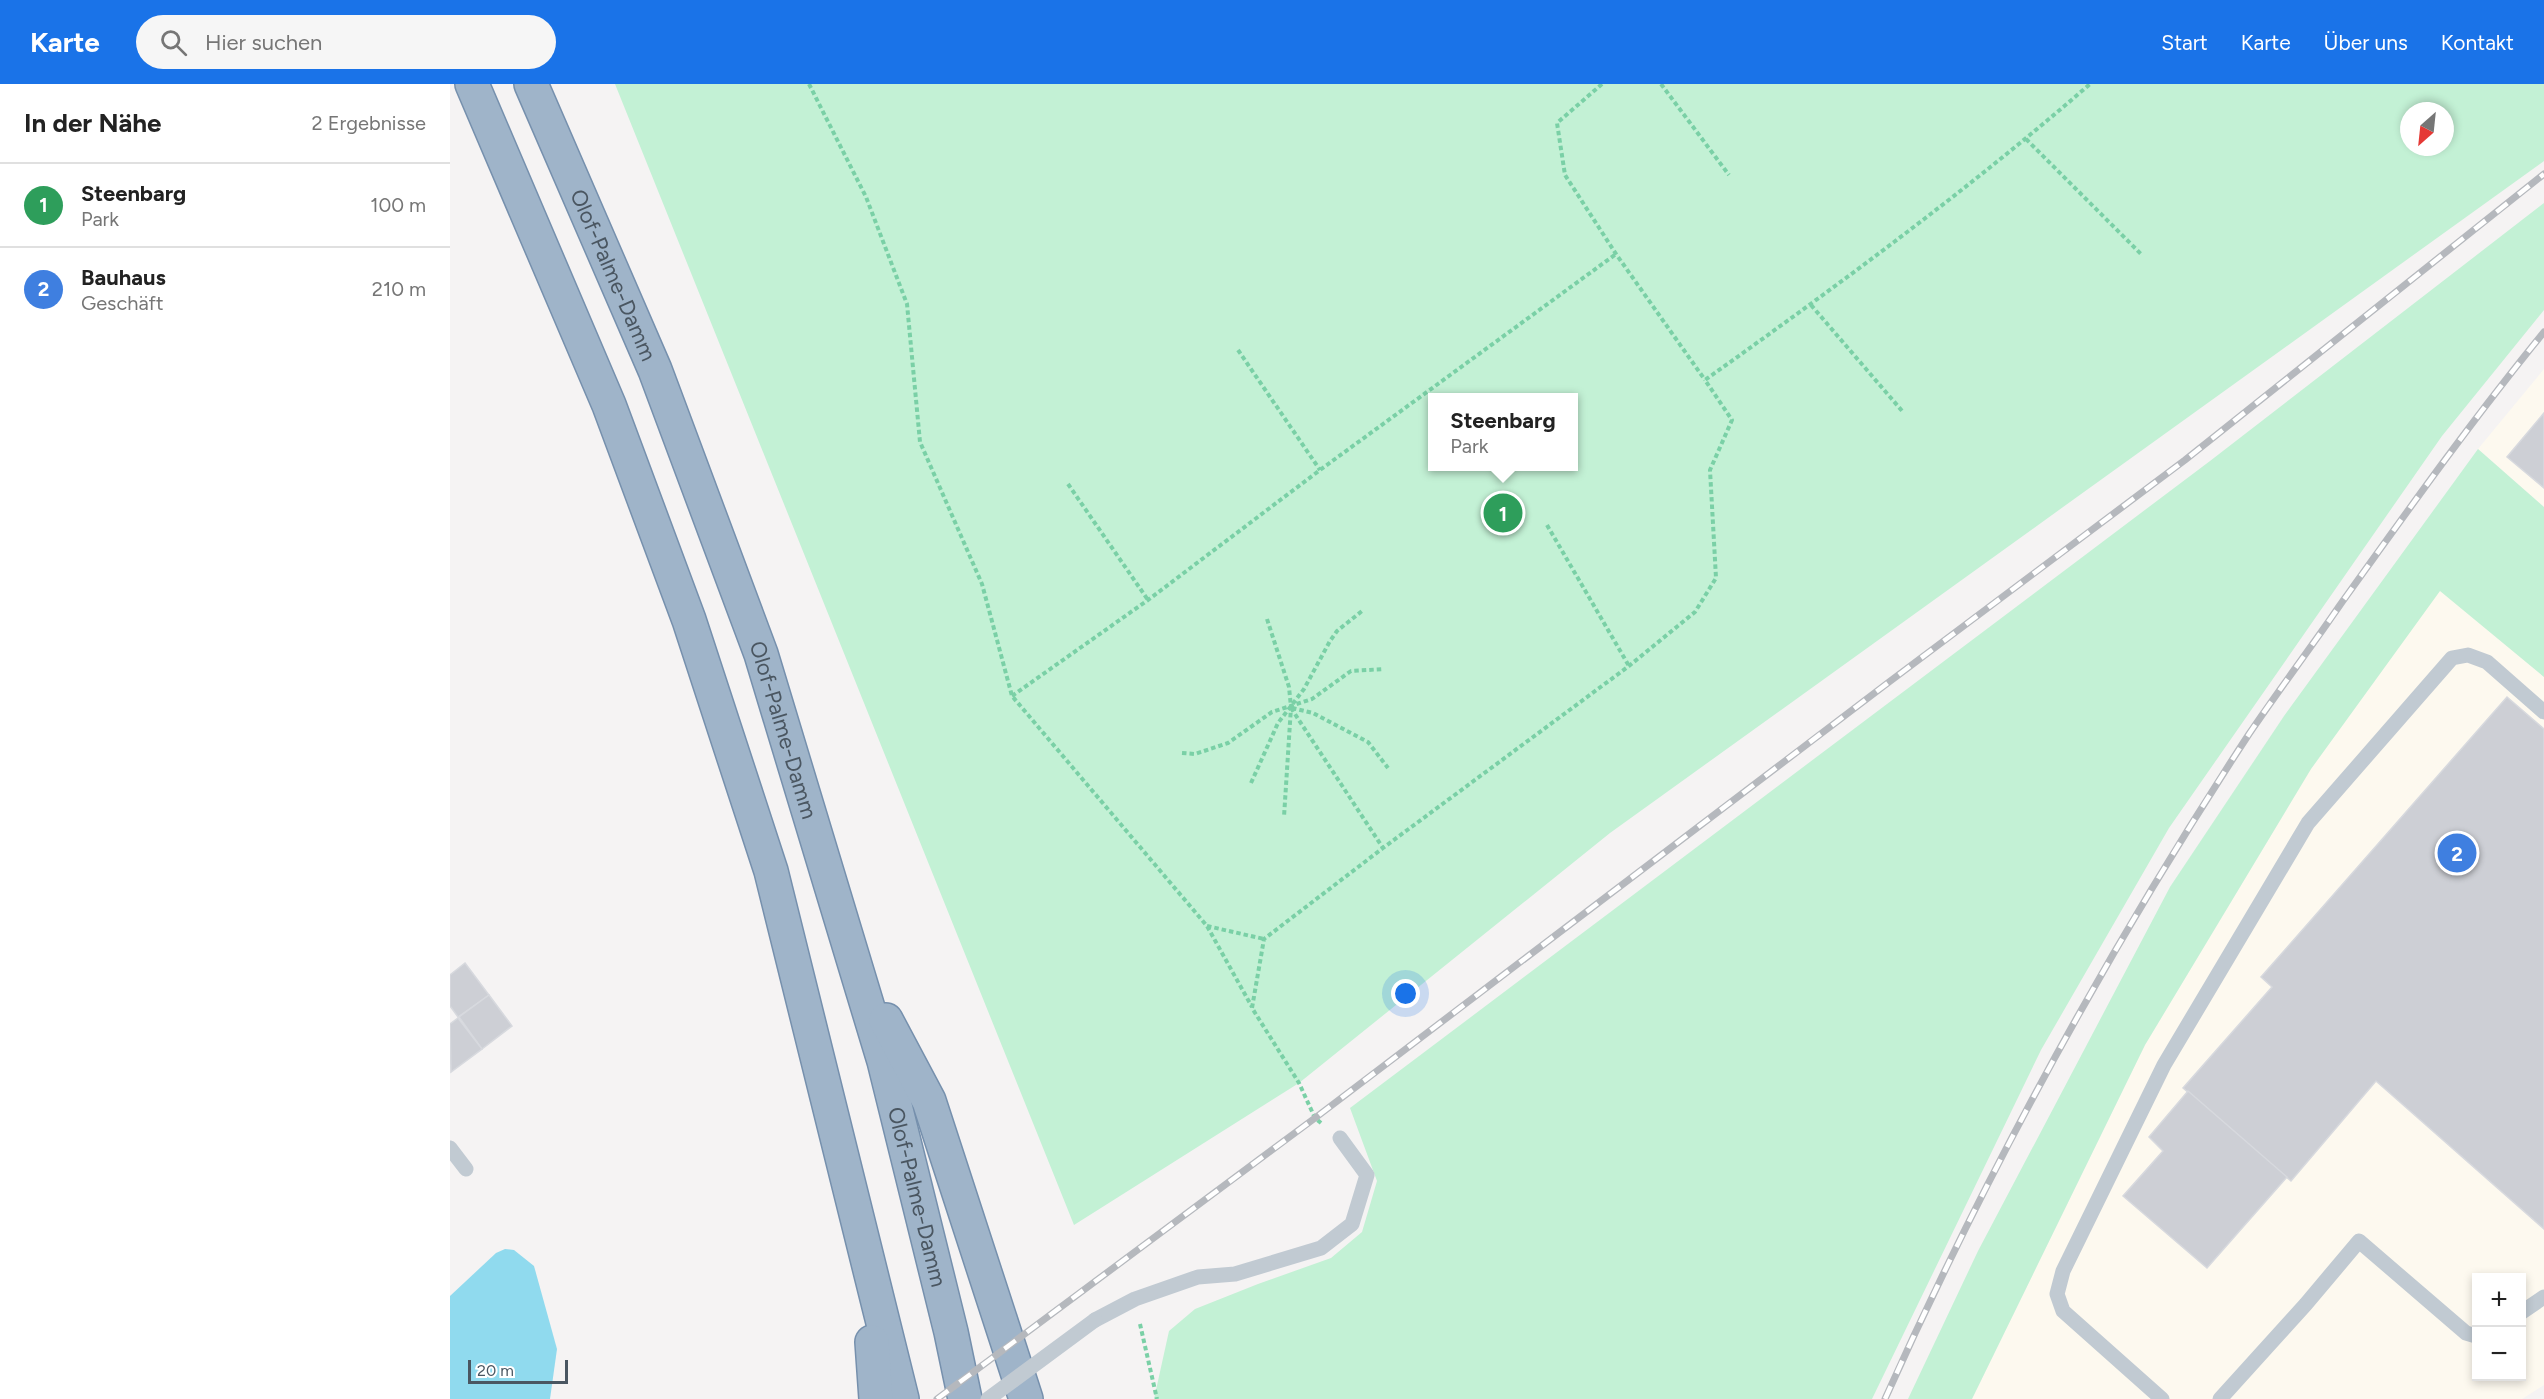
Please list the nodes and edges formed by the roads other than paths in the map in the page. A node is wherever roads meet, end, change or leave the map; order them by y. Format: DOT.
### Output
graph roads {
  1 [pos="472,84"];
  2 [pos="531,84"];
  3 [pos="2544,712"];
  4 [pos="856,963"];
  5 [pos="1340,1138"];
  6 [pos="450,1148"];
  7 [pos="466,1169"];
  8 [pos="865,1253"];
  9 [pos="2544,1297"];
  10 [pos="2526,1309"];
  11 [pos="2472,1335"];
  12 [pos="876,1399"];
  13 [pos="902,1399"];
  14 [pos="965,1399"];
  15 [pos="988,1399"];
  16 [pos="1026,1399"];
  17 [pos="2162,1399"];
  18 [pos="2220,1399"];
  1 -- 8 [label="highway"];
  2 -- 4 [label="highway, Olof-Palme-Damm"];
  3 -- 17 [label="lane"];
  4 -- 14 [label="highway, Olof-Palme-Damm"];
  4 -- 16 [label="highway"];
  5 -- 15 [label="lane, bridge"];
  6 -- 7 [label="lane"];
  8 -- 12 [label="highway"];
  8 -- 13 [label="highway"];
  9 -- 10 [label="lane"];
  11 -- 18 [label="lane"];
}
